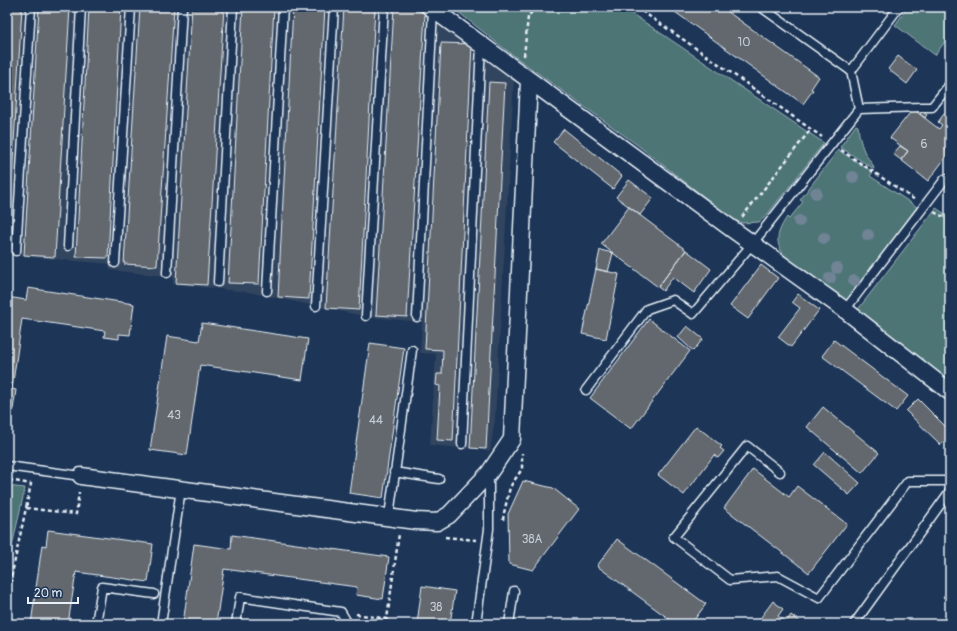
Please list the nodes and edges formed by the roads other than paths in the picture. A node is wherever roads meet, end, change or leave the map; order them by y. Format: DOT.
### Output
graph roads {
  1 [pos="31,7"];
  2 [pos="81,7"];
  3 [pos="131,7"];
  4 [pos="182,7"];
  5 [pos="233,7"];
  6 [pos="283,7"];
  7 [pos="334,7"];
  8 [pos="384,7"];
  9 [pos="761,7"];
  10 [pos="900,7"];
  11 [pos="431,8"];
  12 [pos="481,46"];
  13 [pos="851,71"];
  14 [pos="530,80"];
  15 [pos="950,84"];
  16 [pos="859,109"];
  17 [pos="945,179"];
  18 [pos="752,243"];
  19 [pos="68,246"];
  20 [pos="16,251"];
  21 [pos="115,263"];
  22 [pos="167,273"];
  23 [pos="218,282"];
  24 [pos="266,291"];
  25 [pos="316,306"];
  26 [pos="845,310"];
  27 [pos="366,316"];
  28 [pos="417,317"];
  29 [pos="412,350"];
  30 [pos="586,390"];
  31 [pos="950,392"];
  32 [pos="462,444"];
  33 [pos="7,466"];
  34 [pos="394,472"];
  35 [pos="780,472"];
  36 [pos="489,473"];
  37 [pos="81,476"];
  38 [pos="439,479"];
  39 [pos="950,481"];
  40 [pos="180,489"];
  41 [pos="950,491"];
  42 [pos="389,516"];
  43 [pos="514,591"];
  44 [pos="154,594"];
  45 [pos="96,624"];
  46 [pos="161,624"];
  47 [pos="236,624"];
  48 [pos="348,624"];
  49 [pos="476,624"];
  50 [pos="509,624"];
  51 [pos="854,624"];
  1 -- 20 [label="lane"];
  2 -- 19 [label="lane"];
  3 -- 21 [label="lane"];
  4 -- 22 [label="lane"];
  5 -- 23 [label="lane"];
  6 -- 24 [label="lane"];
  7 -- 25 [label="lane"];
  8 -- 27 [label="lane"];
  9 -- 13 [label="lane"];
  10 -- 13 [label="lane"];
  11 -- 12 [label="street"];
  11 -- 28 [label="lane"];
  12 -- 14 [label="street"];
  12 -- 32 [label="lane"];
  13 -- 16 [label="lane"];
  14 -- 18 [label="street"];
  14 -- 36 [label="street"];
  15 -- 16 [label="lane"];
  16 -- 18 [label="lane"];
  17 -- 26 [label="lane"];
  18 -- 26 [label="street"];
  18 -- 30 [label="lane"];
  26 -- 31 [label="street"];
  29 -- 34 [label="lane"];
  33 -- 37 [label="lane"];
  34 -- 38 [label="lane"];
  34 -- 42 [label="lane"];
  35 -- 39 [label="lane"];
  36 -- 42 [label="street"];
  36 -- 49 [label="lane"];
  37 -- 40 [label="street"];
  40 -- 42 [label="street"];
  40 -- 46 [label="lane"];
  41 -- 51 [label="lane"];
  43 -- 50 [label="lane"];
  44 -- 45 [label="lane"];
  47 -- 48 [label="lane"];
}
